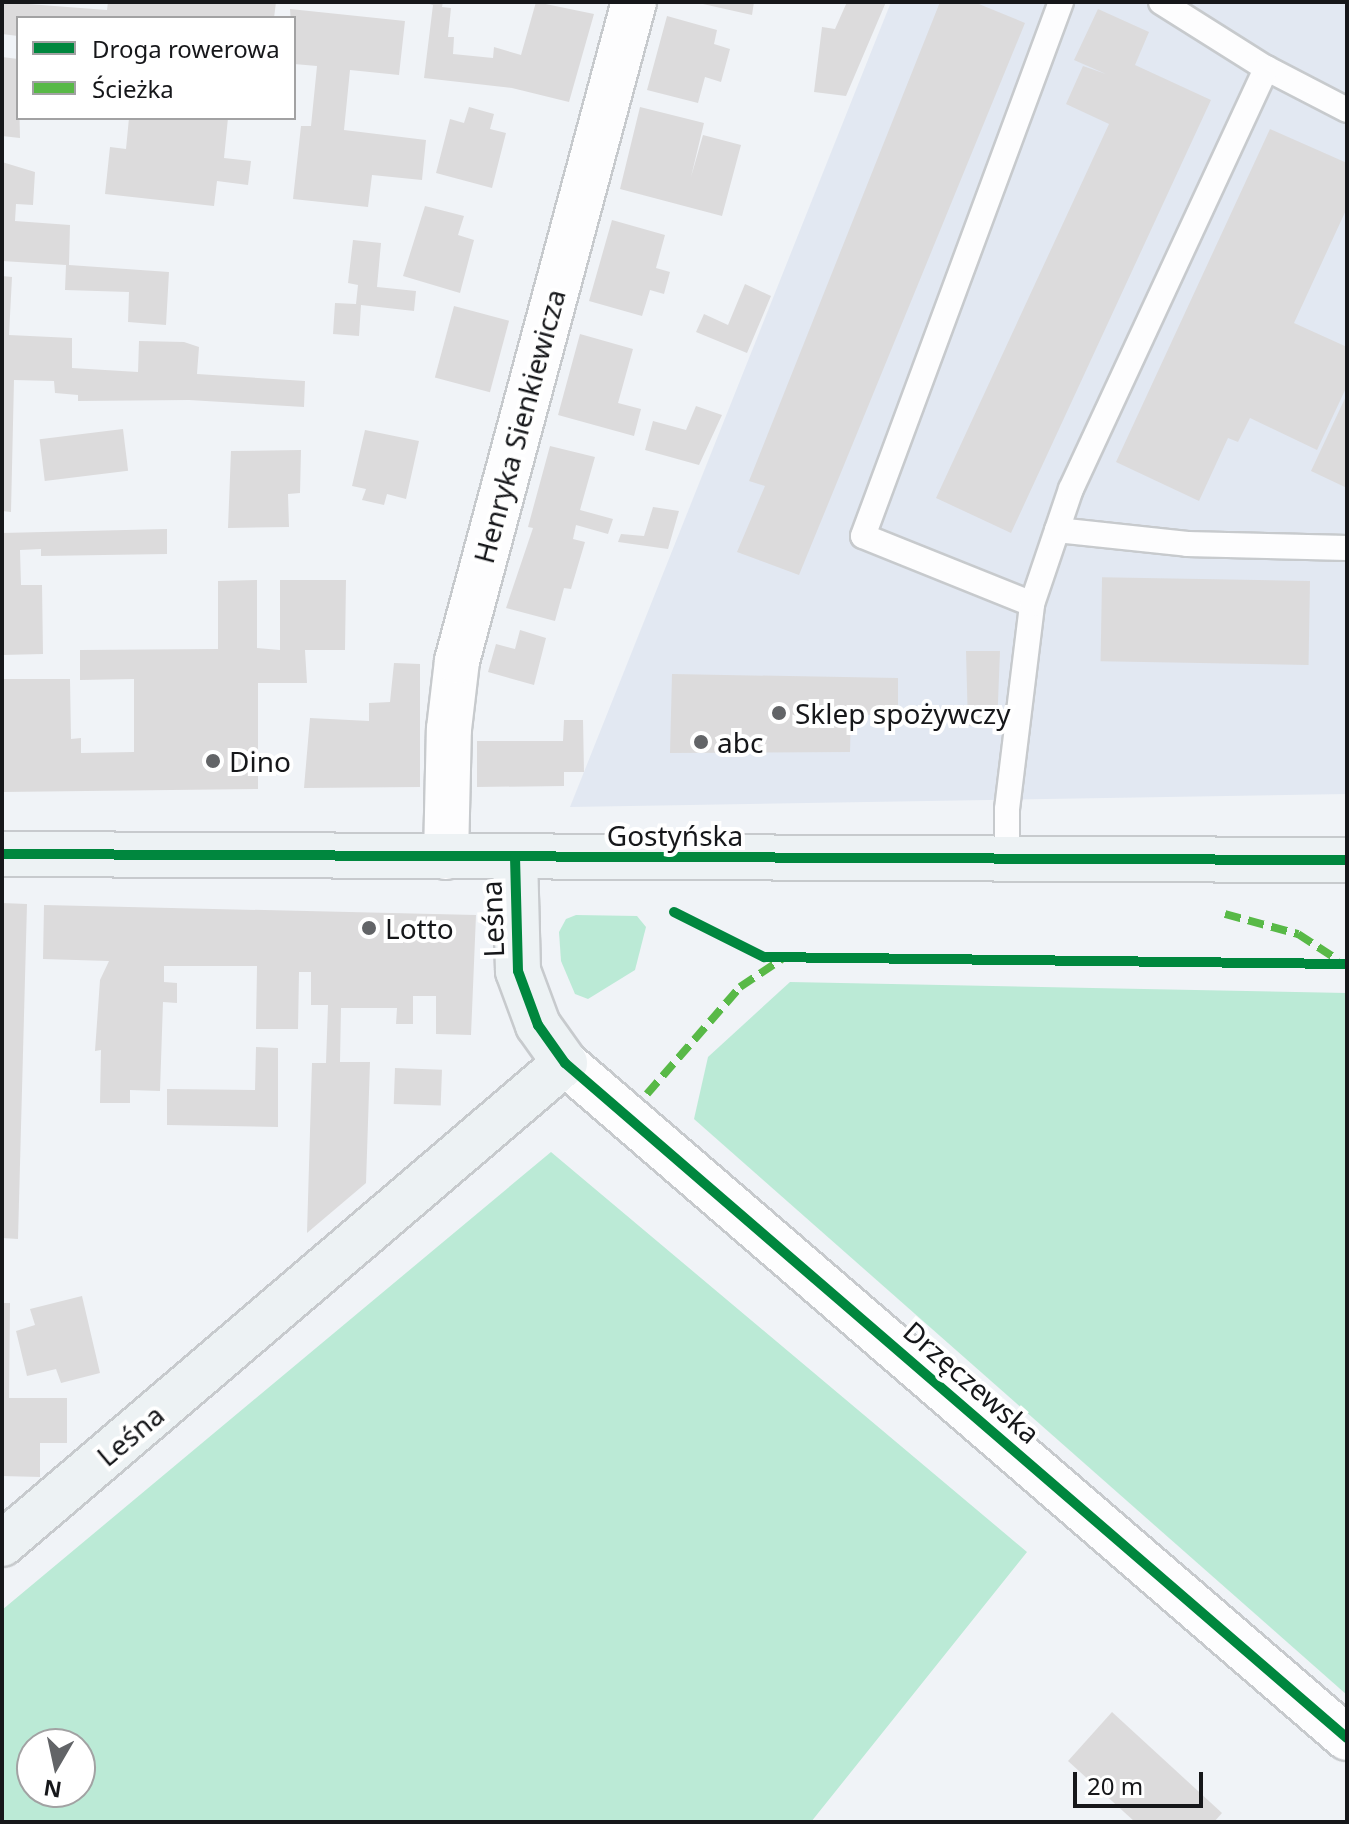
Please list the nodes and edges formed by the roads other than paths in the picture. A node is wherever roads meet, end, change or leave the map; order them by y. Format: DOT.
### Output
graph roads {
  1 [pos="634,2"];
  2 [pos="1061,2"];
  3 [pos="1161,2"];
  4 [pos="1266,68"];
  5 [pos="1347,110"];
  6 [pos="1057,530"];
  7 [pos="1347,548"];
  8 [pos="1032,604"];
  9 [pos="2,854"];
  10 [pos="446,857"];
  11 [pos="515,857"];
  12 [pos="1007,859"];
  13 [pos="1347,860"];
  14 [pos="565,1063"];
  15 [pos="2,1544"];
  16 [pos="1347,1738"];
  1 -- 10 [label="street, Henryka Sienkiewicza"];
  2 -- 8 [label="lane"];
  3 -- 4 [label="lane"];
  4 -- 5 [label="lane"];
  4 -- 6 [label="lane"];
  6 -- 7 [label="lane"];
  6 -- 8 [label="lane"];
  8 -- 12 [label="lane"];
  9 -- 10 [label="street, Gostyńska"];
  10 -- 11 [label="street, Gostyńska"];
  11 -- 12 [label="street, Gostyńska"];
  11 -- 14 [label="street, Leśna"];
  12 -- 13 [label="street, Gostyńska"];
  14 -- 15 [label="street, Leśna"];
  14 -- 16 [label="street, Drzęczewska"];
}
